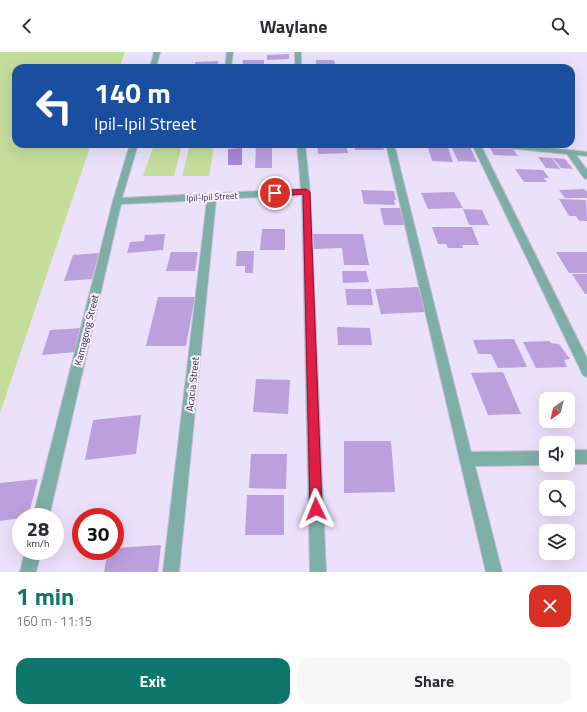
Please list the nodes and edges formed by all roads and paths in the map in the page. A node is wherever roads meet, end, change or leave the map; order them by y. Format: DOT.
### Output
graph roads {
  1 [pos="157,52"];
  2 [pos="230,52"];
  3 [pos="298,52"];
  4 [pos="154,64"];
  5 [pos="228,64"];
  6 [pos="298,64"];
  7 [pos="133,148"];
  8 [pos="301,148"];
  9 [pos="391,148"];
  10 [pos="478,148"];
  11 [pos="525,148"];
  12 [pos="570,153"];
  13 [pos="587,154"];
  14 [pos="587,176"];
  15 [pos="306,192"];
  16 [pos="212,197"];
  17 [pos="117,201"];
  18 [pos="587,371"];
  19 [pos="575,457"];
  20 [pos="587,457"];
  21 [pos="539,458"];
  22 [pos="466,459"];
  23 [pos="43,508"];
  24 [pos="31,560"];
  25 [pos="28,572"];
  26 [pos="171,572"];
  27 [pos="318,572"];
  28 [pos="494,572"];
  1 -- 4 [label="street"];
  2 -- 5 [label="street"];
  3 -- 6 [label="street"];
  7 -- 17 [label="street, Kamagong Street"];
  8 -- 15 [label="street"];
  9 -- 22 [label="street"];
  10 -- 18 [label="street"];
  11 -- 12 [label="street"];
  12 -- 13 [label="street"];
  12 -- 14 [label="street"];
  15 -- 16 [label="street, Ipil-Ipil Street"];
  15 -- 27 [label="street"];
  16 -- 17 [label="street, Ipil-Ipil Street"];
  16 -- 26 [label="street, Acacia Street"];
  17 -- 23 [label="street, Kamagong Street"];
  19 -- 20 [label="street"];
  21 -- 22 [label="street"];
  22 -- 28 [label="street"];
  24 -- 25 [label="street"];
}
